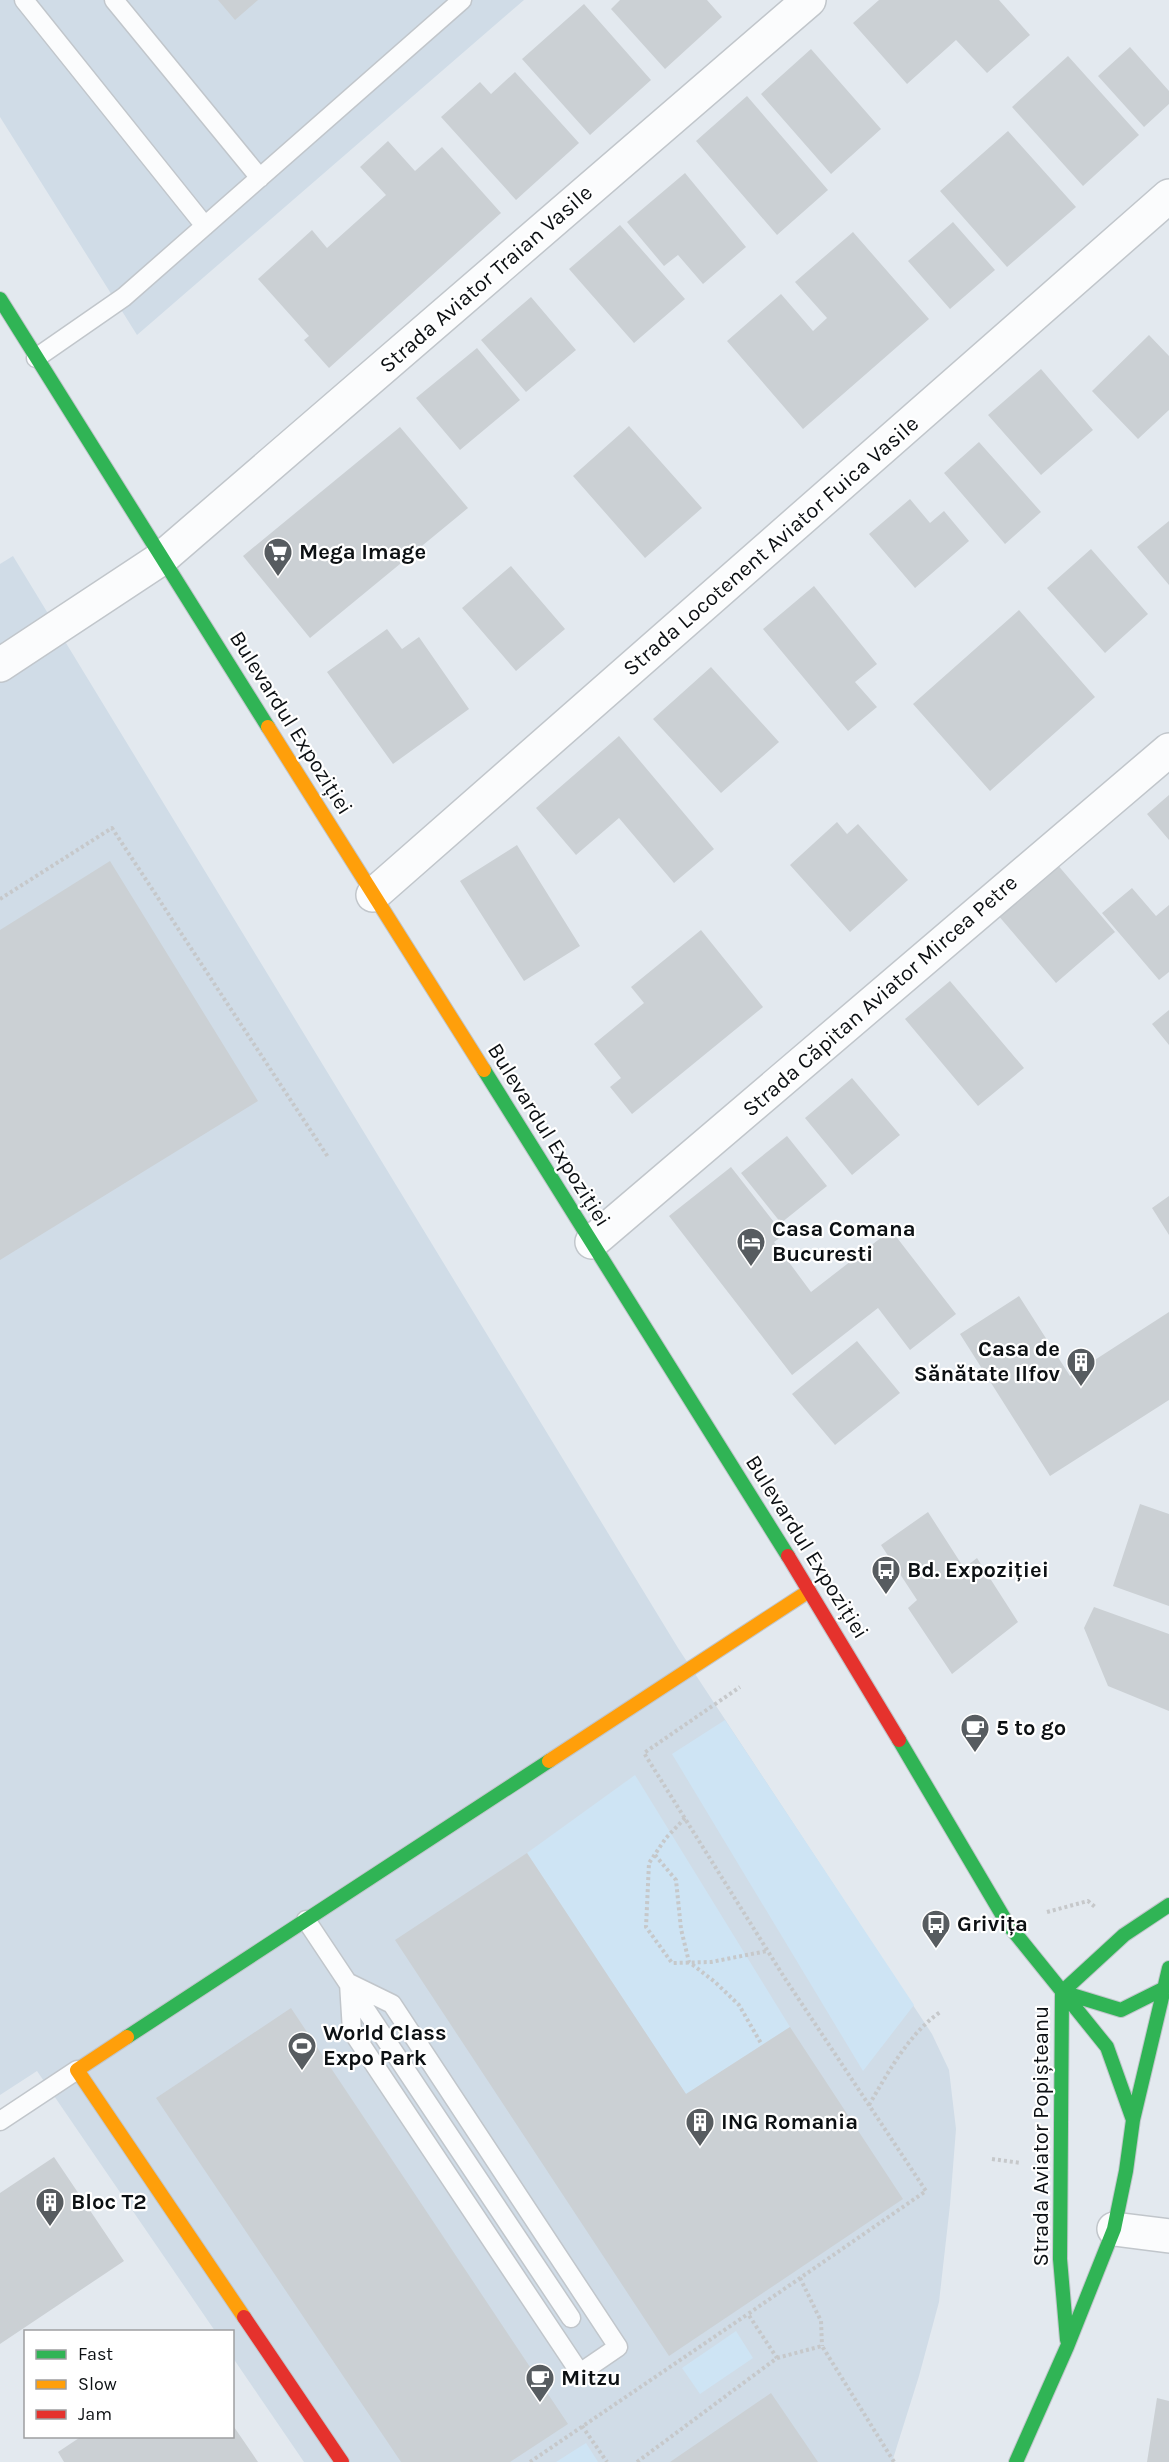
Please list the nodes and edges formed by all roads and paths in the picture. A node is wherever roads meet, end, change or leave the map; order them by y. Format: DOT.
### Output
graph roads {
  1 [pos="24,0"];
  2 [pos="114,0"];
  3 [pos="462,0"];
  4 [pos="809,0"];
  5 [pos="260,178"];
  6 [pos="1169,196"];
  7 [pos="205,226"];
  8 [pos="0,299"];
  9 [pos="36,358"];
  10 [pos="162,558"];
  11 [pos="0,665"];
  12 [pos="1169,750"];
  13 [pos="373,895"];
  14 [pos="0,899"];
  15 [pos="328,1156"];
  16 [pos="592,1242"];
  17 [pos="809,1591"];
  18 [pos="740,1687"];
  19 [pos="685,1818"];
  20 [pos="655,1855"];
  21 [pos="1169,1905"];
  22 [pos="306,1920"];
  23 [pos="767,1951"];
  24 [pos="689,1962"];
  25 [pos="1169,1968"];
  26 [pos="349,1983"];
  27 [pos="1166,1988"];
  28 [pos="1062,1992"];
  29 [pos="940,2012"];
  30 [pos="762,2045"];
  31 [pos="78,2070"];
  32 [pos="869,2105"];
  33 [pos="1133,2120"];
  34 [pos="0,2121"];
  35 [pos="1114,2229"];
  36 [pos="1169,2236"];
  37 [pos="800,2278"];
  38 [pos="748,2314"];
  39 [pos="571,2318"];
  40 [pos="822,2346"];
  41 [pos="1067,2347"];
  42 [pos="777,2358"];
  43 [pos="582,2426"];
  44 [pos="342,2462"];
  45 [pos="530,2462"];
  46 [pos="607,2462"];
  47 [pos="637,2462"];
  48 [pos="894,2462"];
  49 [pos="1016,2462"];
  1 -- 7 [label="lane"];
  2 -- 5 [label="lane"];
  3 -- 5 [label="lane"];
  4 -- 10 [label="street, Strada Aviator Traian Vasile"];
  5 -- 7 [label="lane"];
  6 -- 13 [label="street, Strada Locotenent Aviator Fuica Vasile"];
  7 -- 9 [label="lane"];
  8 -- 9 [label="street, Bulevardul Expoziției"];
  9 -- 10 [label="street, Bulevardul Expoziției"];
  10 -- 11 [label="street, Strada Aviator Traian Vasile"];
  10 -- 13 [label="street, Bulevardul Expoziției"];
  12 -- 16 [label="street, Strada Căpitan Aviator Mircea Petre"];
  13 -- 16 [label="street, Bulevardul Expoziției"];
  14 -- 15 [label="path"];
  16 -- 17 [label="street, Bulevardul Expoziției"];
  17 -- 22 [label="street"];
  17 -- 28 [label="street, Bulevardul Expoziției"];
  18 -- 19 [label="path"];
  19 -- 20 [label="path"];
  19 -- 23 [label="path"];
  20 -- 24 [label="path"];
  20 -- 24 [label="path"];
  21 -- 28 [label="street, Strada Aviator Popișteanu"];
  22 -- 26 [label="lane"];
  22 -- 31 [label="street"];
  23 -- 24 [label="path"];
  23 -- 32 [label="path"];
  24 -- 30 [label="path"];
  25 -- 27 [label="street, Strada Aviator Popișteanu"];
  26 -- 26 [label="lane"];
  26 -- 39 [label="lane"];
  27 -- 28 [label="street"];
  27 -- 33 [label="street, Strada Aviator Popișteanu"];
  28 -- 33 [label="street, Bulevardul Expoziției"];
  28 -- 41 [label="street, Strada Aviator Popișteanu"];
  29 -- 32 [label="path"];
  31 -- 34 [label="lane"];
  31 -- 44 [label="street"];
  32 -- 37 [label="path"];
  33 -- 35 [label="street, Strada Aviator Popișteanu"];
  35 -- 36 [label="street"];
  35 -- 41 [label="street, Strada Aviator Popișteanu"];
  37 -- 38 [label="path"];
  37 -- 40 [label="path"];
  38 -- 42 [label="path"];
  38 -- 43 [label="path"];
  40 -- 42 [label="path"];
  40 -- 48 [label="path"];
  41 -- 49 [label="street, Strada Aviator Popișteanu"];
  42 -- 47 [label="path"];
  43 -- 45 [label="path"];
  43 -- 46 [label="path"];
}
